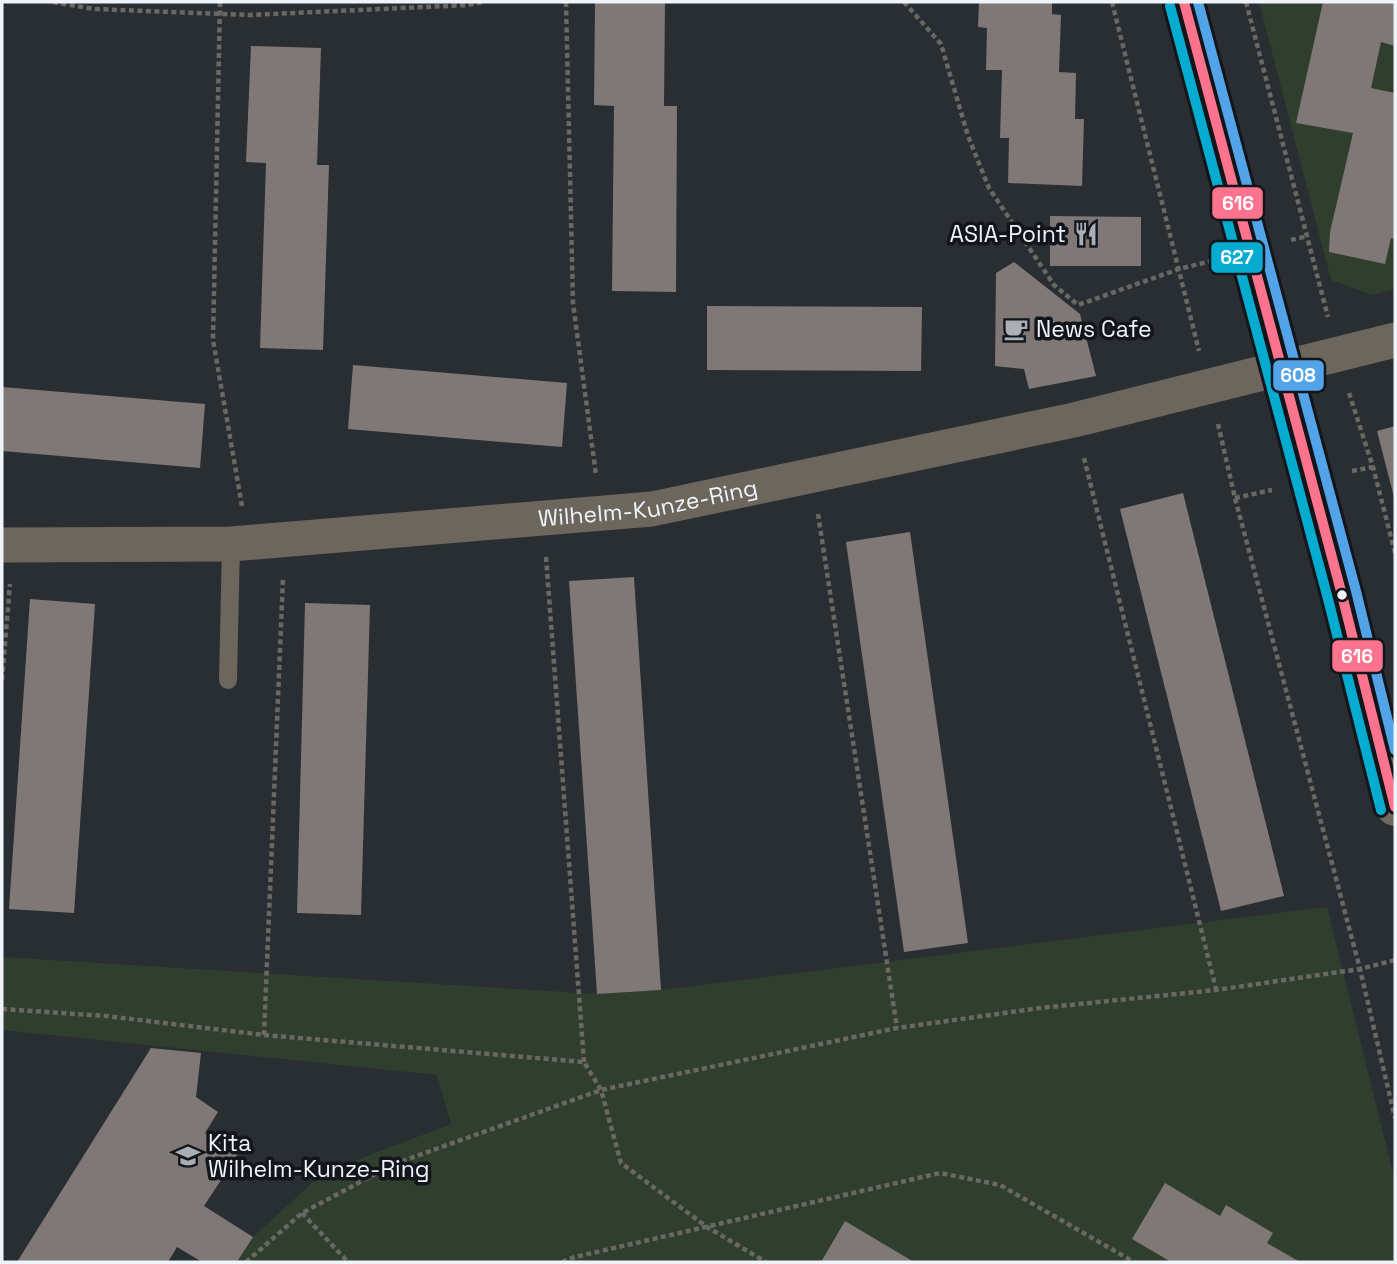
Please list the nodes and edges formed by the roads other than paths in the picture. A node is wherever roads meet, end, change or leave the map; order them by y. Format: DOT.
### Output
graph roads {
  1 [pos="1184,2"];
  2 [pos="1395,340"];
  3 [pos="1281,367"];
  4 [pos="240,543"];
  5 [pos="8,545"];
  6 [pos="228,680"];
  7 [pos="1395,807"];
  1 -- 3 [label="street"];
  2 -- 3 [label="street, Wilhelm-Kunze-Ring"];
  3 -- 4 [label="street, Wilhelm-Kunze-Ring"];
  3 -- 7 [label="street"];
  4 -- 5 [label="street, Wilhelm-Kunze-Ring"];
  4 -- 6 [label="lane"];
}
